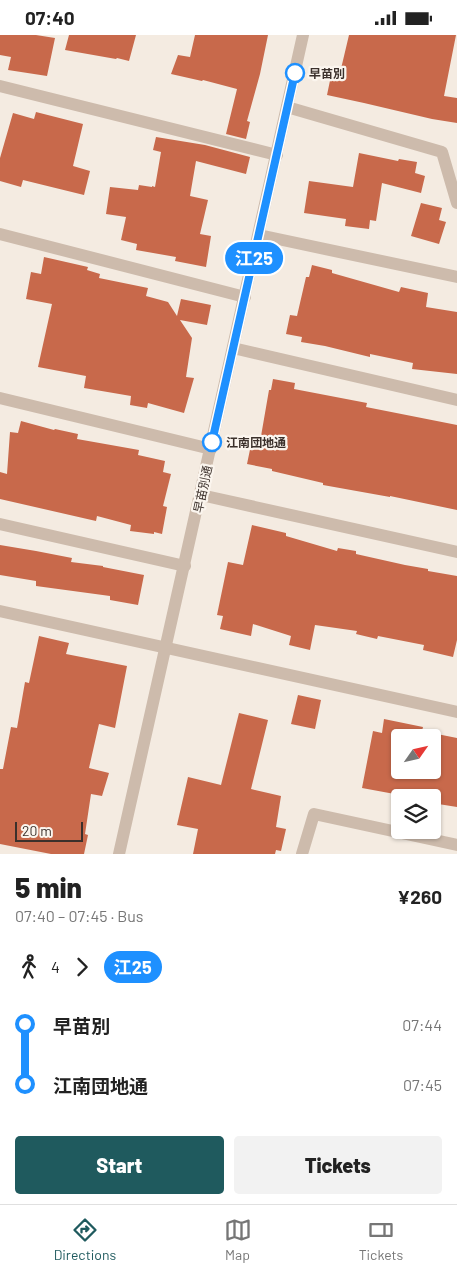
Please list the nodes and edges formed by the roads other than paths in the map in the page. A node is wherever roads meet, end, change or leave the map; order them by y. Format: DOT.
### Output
graph roads {
  1 [pos="303,35"];
  2 [pos="0,86"];
  3 [pos="287,107"];
  4 [pos="276,155"];
  5 [pos="457,203"];
  6 [pos="0,234"];
  7 [pos="259,235"];
  8 [pos="457,277"];
  9 [pos="245,297"];
  10 [pos="233,348"];
  11 [pos="0,399"];
  12 [pos="457,400"];
  13 [pos="211,449"];
  14 [pos="201,495"];
  15 [pos="0,524"];
  16 [pos="457,552"];
  17 [pos="185,566"];
  18 [pos="0,612"];
  19 [pos="166,649"];
  20 [pos="457,712"];
  21 [pos="457,845"];
  22 [pos="119,854"];
  23 [pos="302,854"];
  1 -- 3 [label="street, 早苗別通"];
  2 -- 4 [label="street"];
  3 -- 4 [label="street, 早苗別通"];
  3 -- 5 [label="street"];
  4 -- 7 [label="street, 早苗別通"];
  6 -- 9 [label="street"];
  7 -- 8 [label="street"];
  7 -- 9 [label="street, 早苗別通"];
  9 -- 10 [label="street, 早苗別通"];
  10 -- 12 [label="street"];
  10 -- 13 [label="street, 早苗別通"];
  11 -- 13 [label="street"];
  13 -- 14 [label="street, 早苗別通"];
  14 -- 16 [label="street"];
  14 -- 17 [label="street, 早苗別通"];
  15 -- 17 [label="street"];
  17 -- 19 [label="street, 早苗別通"];
  18 -- 19 [label="street"];
  19 -- 20 [label="street"];
  19 -- 22 [label="street, 早苗別通"];
  21 -- 23 [label="street"];
}
